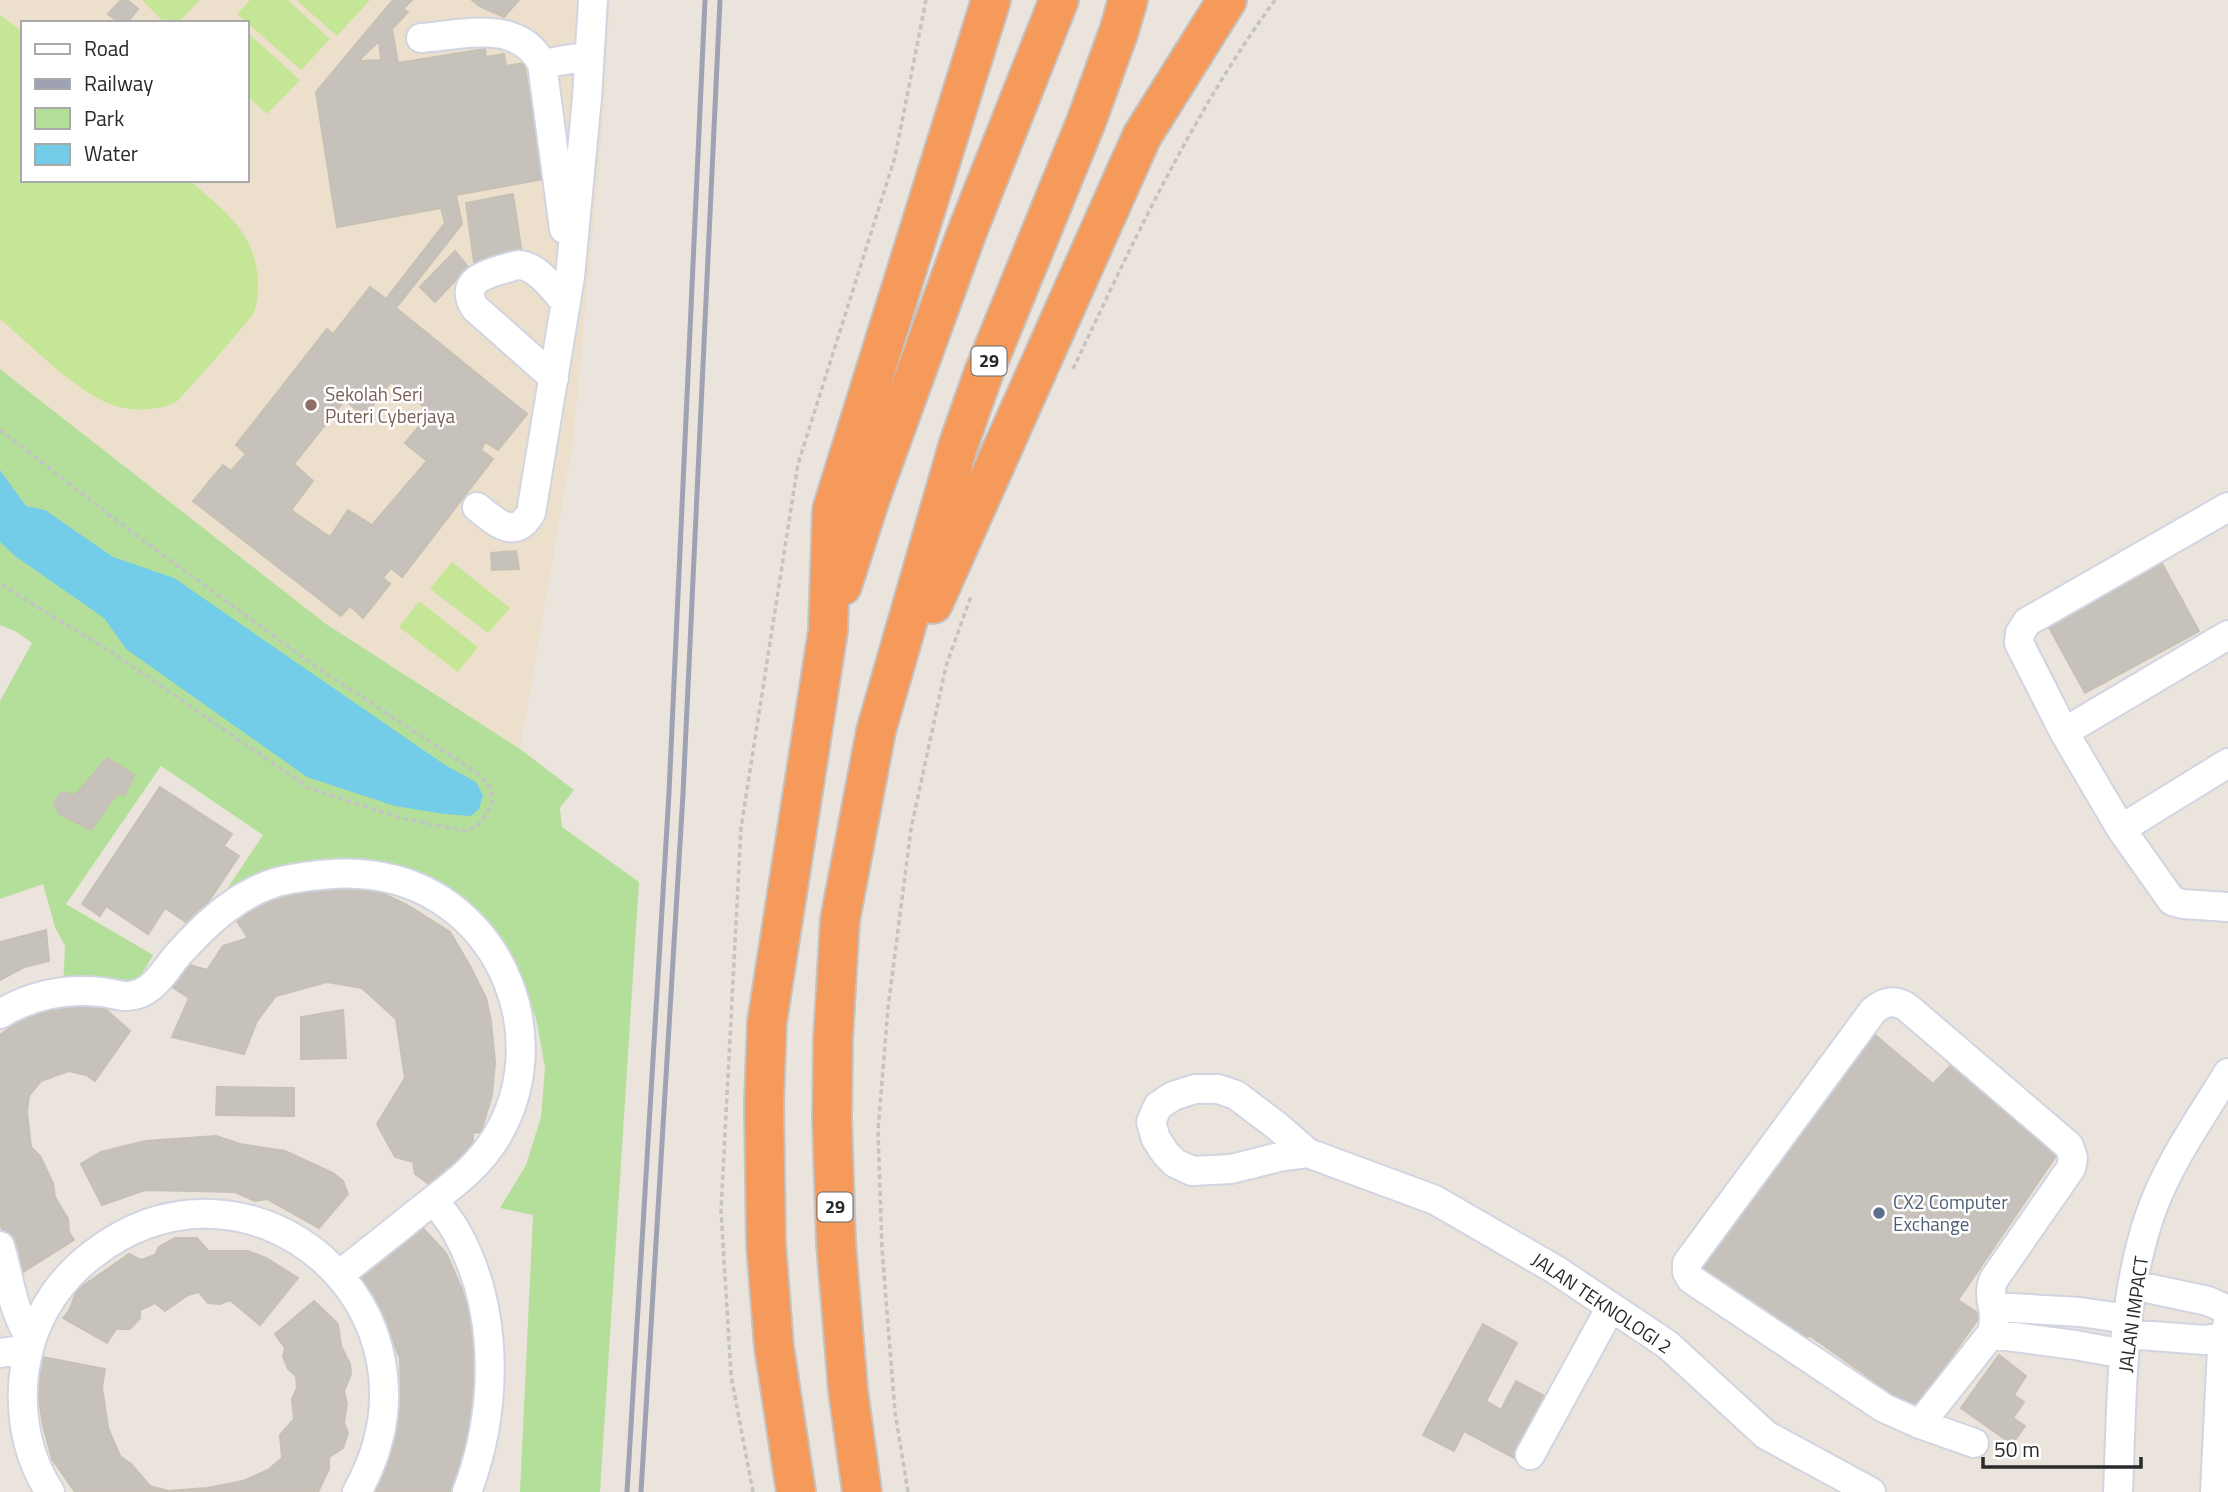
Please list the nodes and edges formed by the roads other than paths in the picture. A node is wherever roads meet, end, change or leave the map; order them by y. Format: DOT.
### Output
graph roads {
  1 [pos="593,0"];
  2 [pos="991,0"];
  3 [pos="1059,0"];
  4 [pos="1128,0"];
  5 [pos="1227,0"];
  6 [pos="421,38"];
  7 [pos="589,56"];
  8 [pos="542,64"];
  9 [pos="568,290"];
  10 [pos="554,378"];
  11 [pos="477,507"];
  12 [pos="2228,507"];
  13 [pos="828,631"];
  14 [pos="2228,635"];
  15 [pos="876,731"];
  16 [pos="2064,733"];
  17 [pos="2228,763"];
  18 [pos="2121,829"];
  19 [pos="2228,908"];
  20 [pos="0,1014"];
  21 [pos="2228,1073"];
  22 [pos="1308,1153"];
  23 [pos="434,1200"];
  24 [pos="0,1246"];
  25 [pos="339,1275"];
  26 [pos="2133,1285"];
  27 [pos="1611,1307"];
  28 [pos="1993,1320"];
  29 [pos="2227,1326"];
  30 [pos="2126,1336"];
  31 [pos="30,1345"];
  32 [pos="0,1353"];
  33 [pos="11,1401"];
  34 [pos="1920,1424"];
  35 [pos="1974,1443"];
  36 [pos="1530,1455"];
  37 [pos="50,1492"];
  38 [pos="357,1492"];
  39 [pos="467,1492"];
  40 [pos="796,1492"];
  41 [pos="862,1492"];
  42 [pos="1871,1492"];
  43 [pos="2118,1492"];
  44 [pos="2215,1492"];
  1 -- 7 [label="street"];
  2 -- 13 [label="highway"];
  3 -- 13 [label="highway"];
  4 -- 15 [label="highway, 29"];
  5 -- 15 [label="highway"];
  6 -- 8 [label="street"];
  7 -- 8 [label="street"];
  7 -- 9 [label="street"];
  8 -- 9 [label="street"];
  9 -- 10 [label="street"];
  9 -- 10 [label="street"];
  10 -- 11 [label="street"];
  12 -- 16 [label="street"];
  13 -- 40 [label="highway"];
  14 -- 16 [label="street"];
  15 -- 41 [label="highway, 29"];
  16 -- 18 [label="street"];
  17 -- 18 [label="street"];
  18 -- 19 [label="street"];
  20 -- 23 [label="street"];
  21 -- 26 [label="street, JALAN IMPACT"];
  22 -- 22 [label="street, JALAN TEKNOLOGI 2"];
  22 -- 27 [label="street, JALAN TEKNOLOGI 2"];
  23 -- 25 [label="street"];
  23 -- 39 [label="street"];
  24 -- 31 [label="street"];
  25 -- 31 [label="street"];
  25 -- 38 [label="street"];
  26 -- 29 [label="street"];
  26 -- 30 [label="street, JALAN IMPACT"];
  27 -- 36 [label="street"];
  27 -- 42 [label="street, JALAN TEKNOLOGI 2"];
  28 -- 30 [label="street"];
  28 -- 34 [label="street"];
  28 -- 34 [label="street"];
  29 -- 30 [label="street"];
  29 -- 44 [label="street"];
  30 -- 43 [label="street, JALAN IMPACT"];
  31 -- 32 [label="street"];
  31 -- 33 [label="street"];
  33 -- 37 [label="street"];
  34 -- 35 [label="street"];
}
